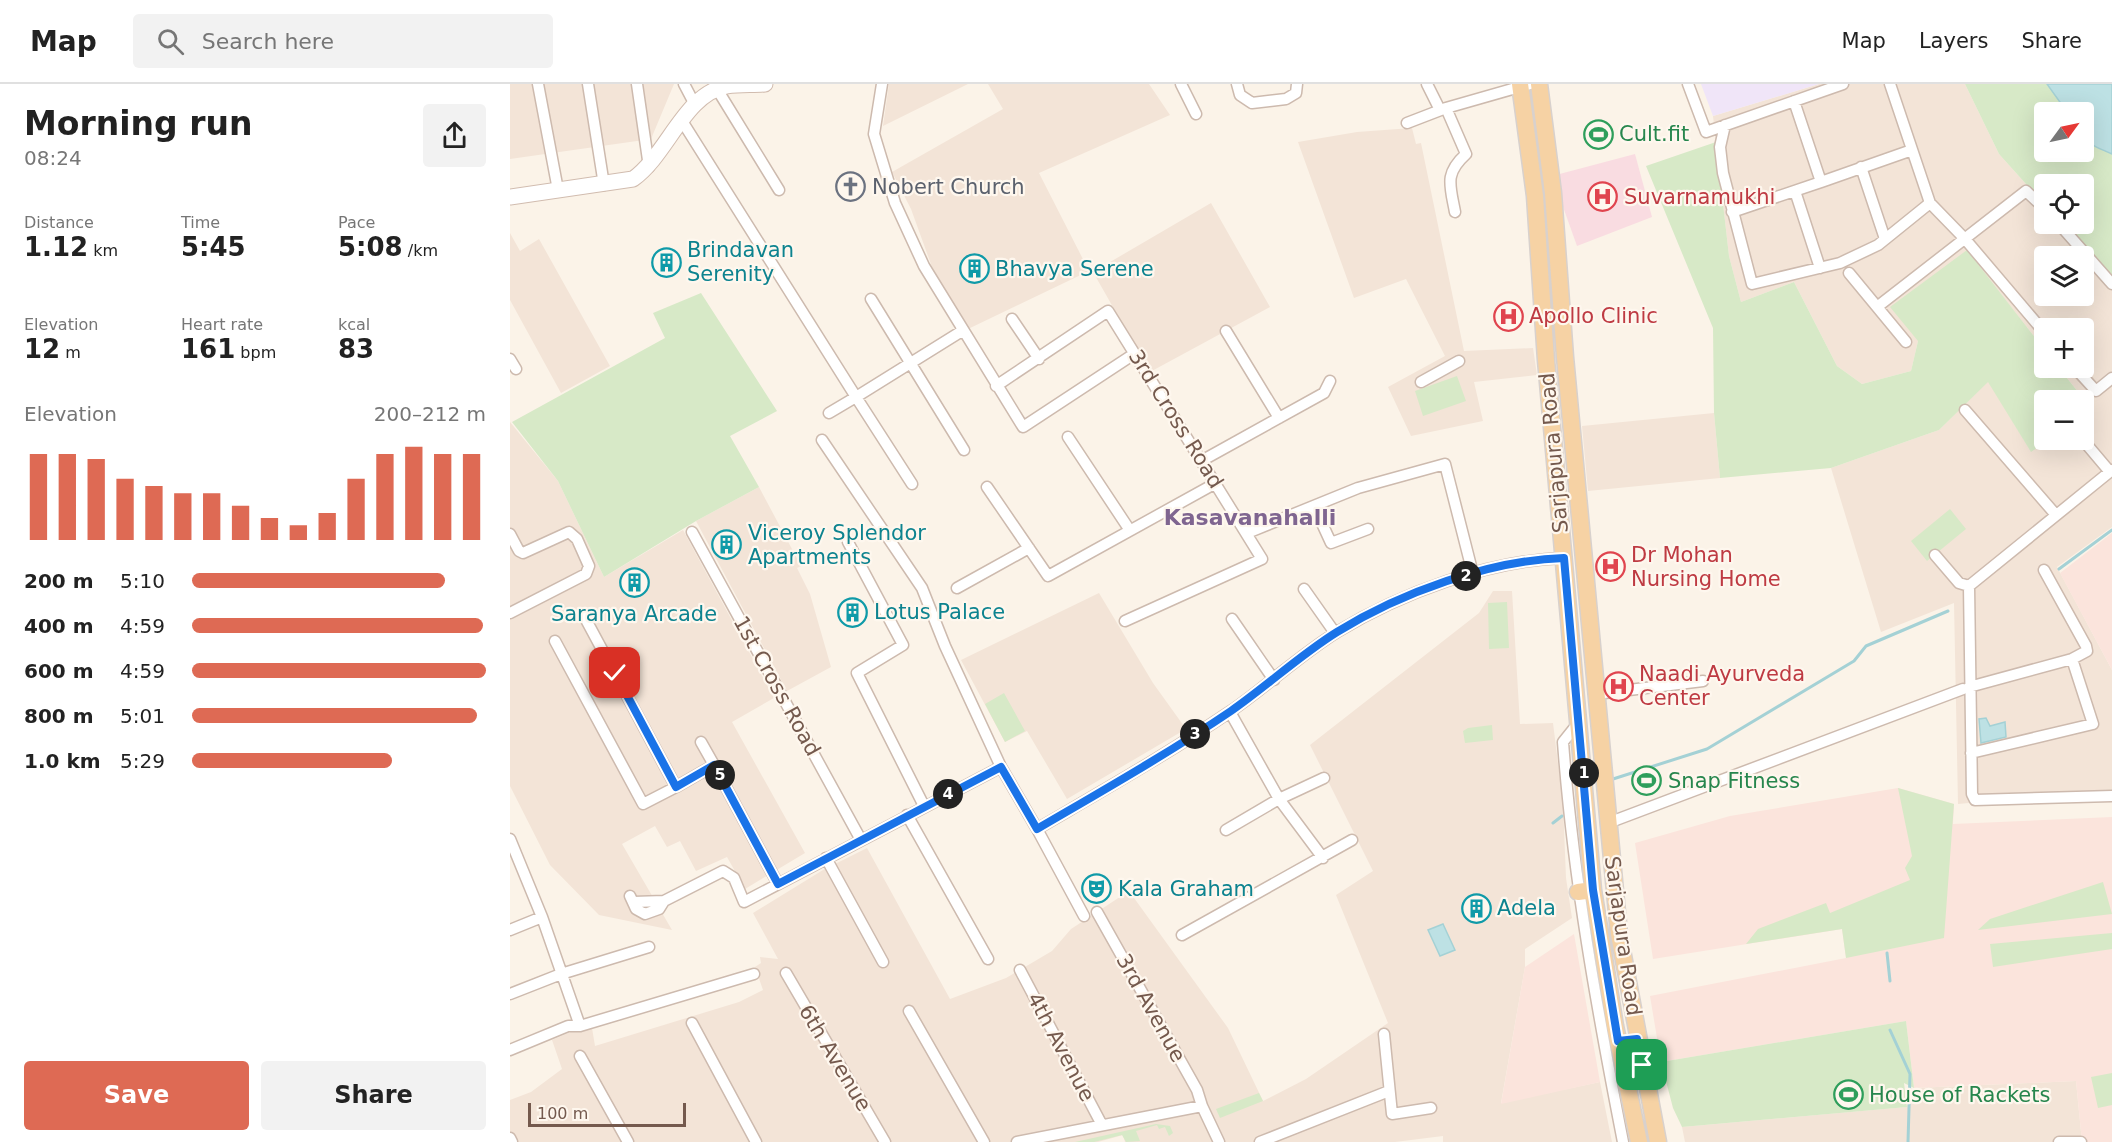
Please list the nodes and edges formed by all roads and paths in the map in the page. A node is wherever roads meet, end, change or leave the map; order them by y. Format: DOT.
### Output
graph roads {
  1 [pos="538,84"];
  2 [pos="588,84"];
  3 [pos="637,84"];
  4 [pos="684,84"];
  5 [pos="765,84"];
  6 [pos="882,84"];
  7 [pos="1181,84"];
  8 [pos="1237,84"];
  9 [pos="1297,84"];
  10 [pos="1427,84"];
  11 [pos="1539,84"];
  12 [pos="1688,84"];
  13 [pos="1843,84"];
  14 [pos="1890,84"];
  15 [pos="1524,85"];
  16 [pos="717,90"];
  17 [pos="1794,101"];
  18 [pos="694,103"];
  19 [pos="1443,109"];
  20 [pos="1196,114"];
  21 [pos="682,122"];
  22 [pos="1407,123"];
  23 [pos="1725,125"];
  24 [pos="1912,150"];
  25 [pos="1862,166"];
  26 [pos="649,167"];
  27 [pos="1821,182"];
  28 [pos="604,185"];
  29 [pos="558,190"];
  30 [pos="779,190"];
  31 [pos="1795,190"];
  32 [pos="510,197"];
  33 [pos="2034,199"];
  34 [pos="1930,203"];
  35 [pos="1455,212"];
  36 [pos="1732,212"];
  37 [pos="2068,234"];
  38 [pos="1885,239"];
  39 [pos="1965,239"];
  40 [pos="1820,268"];
  41 [pos="1849,273"];
  42 [pos="2112,284"];
  43 [pos="871,299"];
  44 [pos="1877,307"];
  45 [pos="1012,319"];
  46 [pos="2034,320"];
  47 [pos="962,331"];
  48 [pos="1226,332"];
  49 [pos="1906,342"];
  50 [pos="1134,354"];
  51 [pos="1565,357"];
  52 [pos="1039,359"];
  53 [pos="1546,360"];
  54 [pos="1459,361"];
  55 [pos="910,362"];
  56 [pos="2084,378"];
  57 [pos="2112,378"];
  58 [pos="1330,381"];
  59 [pos="1421,382"];
  60 [pos="996,386"];
  61 [pos="856,397"];
  62 [pos="1965,410"];
  63 [pos="829,412"];
  64 [pos="1279,418"];
  65 [pos="1068,437"];
  66 [pos="822,440"];
  67 [pos="964,450"];
  68 [pos="2092,450"];
  69 [pos="1203,460"];
  70 [pos="2111,471"];
  71 [pos="1216,483"];
  72 [pos="912,484"];
  73 [pos="987,486"];
  74 [pos="1314,506"];
  75 [pos="2056,516"];
  76 [pos="1129,529"];
  77 [pos="1368,529"];
  78 [pos="692,532"];
  79 [pos="1247,533"];
  80 [pos="510,534"];
  81 [pos="848,542"];
  82 [pos="1029,548"];
  83 [pos="1935,555"];
  84 [pos="1564,558"];
  85 [pos="2044,570"];
  86 [pos="1473,574"];
  87 [pos="1969,586"];
  88 [pos="957,588"];
  89 [pos="1304,589"];
  90 [pos="510,613"];
  91 [pos="584,616"];
  92 [pos="1232,619"];
  93 [pos="1125,621"];
  94 [pos="1335,633"];
  95 [pos="555,641"];
  96 [pos="2072,659"];
  97 [pos="1274,680"];
  98 [pos="1703,681"];
  99 [pos="1966,688"];
  100 [pos="1596,694"];
  101 [pos="1230,712"];
  102 [pos="701,742"];
  103 [pos="1971,753"];
  104 [pos="714,765"];
  105 [pos="1001,767"];
  106 [pos="1324,778"];
  107 [pos="676,787"];
  108 [pos="2112,796"];
  109 [pos="1279,799"];
  110 [pos="924,806"];
  111 [pos="907,815"];
  112 [pos="1608,823"];
  113 [pos="1037,829"];
  114 [pos="1226,830"];
  115 [pos="861,840"];
  116 [pos="1353,840"];
  117 [pos="511,844"];
  118 [pos="826,858"];
  119 [pos="1323,858"];
  120 [pos="778,884"];
  121 [pos="1586,891"];
  122 [pos="632,899"];
  123 [pos="1097,912"];
  124 [pos="1084,916"];
  125 [pos="542,917"];
  126 [pos="510,930"];
  127 [pos="1182,935"];
  128 [pos="649,947"];
  129 [pos="988,959"];
  130 [pos="883,962"];
  131 [pos="1020,969"];
  132 [pos="786,973"];
  133 [pos="561,974"];
  134 [pos="754,974"];
  135 [pos="510,994"];
  136 [pos="909,1011"];
  137 [pos="692,1023"];
  138 [pos="580,1026"];
  139 [pos="1636,1031"];
  140 [pos="1384,1034"];
  141 [pos="1617,1034"];
  142 [pos="510,1050"];
  143 [pos="580,1056"];
  144 [pos="1389,1091"];
  145 [pos="1202,1106"];
  146 [pos="1431,1108"];
  147 [pos="1102,1125"];
  148 [pos="628,1142"];
  149 [pos="756,1142"];
  150 [pos="885,1142"];
  151 [pos="984,1142"];
  152 [pos="1017,1142"];
  153 [pos="1219,1142"];
  154 [pos="1260,1142"];
  155 [pos="1623,1142"];
  156 [pos="1639,1142"];
  157 [pos="1658,1142"];
  158 [pos="2059,1142"];
  159 [pos="2080,1142"];
  1 -- 29 [label="street"];
  2 -- 28 [label="street"];
  3 -- 26 [label="street"];
  4 -- 18 [label="street"];
  5 -- 16 [label="main road"];
  6 -- 47 [label="street"];
  7 -- 20 [label="street"];
  8 -- 9 [label="street"];
  10 -- 19 [label="street"];
  11 -- 51 [label="main road, Sarjapura Road"];
  12 -- 23 [label="street"];
  13 -- 17 [label="street"];
  14 -- 24 [label="street"];
  15 -- 19 [label="street"];
  15 -- 53 [label="main road, Sarjapura Road"];
  16 -- 18 [label="main road"];
  16 -- 30 [label="street"];
  17 -- 23 [label="street"];
  17 -- 27 [label="street"];
  18 -- 21 [label="main road"];
  19 -- 22 [label="street"];
  19 -- 35 [label="street"];
  21 -- 26 [label="main road"];
  21 -- 61 [label="street"];
  23 -- 36 [label="street"];
  24 -- 25 [label="street"];
  24 -- 34 [label="street"];
  25 -- 27 [label="street"];
  25 -- 38 [label="street"];
  26 -- 28 [label="main road"];
  27 -- 31 [label="street"];
  28 -- 29 [label="main road"];
  29 -- 32 [label="main road"];
  31 -- 36 [label="street"];
  31 -- 40 [label="street"];
  33 -- 39 [label="street"];
  34 -- 38 [label="street"];
  34 -- 39 [label="street"];
  36 -- 40 [label="street"];
  37 -- 42 [label="street"];
  38 -- 40 [label="street"];
  39 -- 44 [label="street"];
  39 -- 46 [label="street"];
  41 -- 44 [label="street"];
  43 -- 55 [label="street"];
  44 -- 49 [label="street"];
  45 -- 52 [label="street"];
  47 -- 55 [label="street"];
  47 -- 60 [label="street"];
  48 -- 64 [label="street"];
  50 -- 52 [label="street, 3rd Cross Road"];
  50 -- 60 [label="street"];
  50 -- 69 [label="street, 3rd Cross Road"];
  51 -- 53 [label="main road"];
  51 -- 100 [label="main road, Sarjapura Road"];
  52 -- 60 [label="street"];
  53 -- 84 [label="main road, Sarjapura Road"];
  54 -- 59 [label="street"];
  55 -- 61 [label="street"];
  55 -- 67 [label="street"];
  56 -- 57 [label="street"];
  58 -- 64 [label="street"];
  61 -- 63 [label="street"];
  61 -- 72 [label="street"];
  62 -- 75 [label="street"];
  64 -- 69 [label="street"];
  65 -- 76 [label="street"];
  66 -- 105 [label="street"];
  68 -- 70 [label="street"];
  69 -- 71 [label="street, 3rd Cross Road"];
  70 -- 75 [label="street"];
  71 -- 76 [label="street"];
  71 -- 79 [label="street, 3rd Cross Road"];
  73 -- 82 [label="street"];
  74 -- 77 [label="street"];
  74 -- 79 [label="street"];
  74 -- 86 [label="street"];
  75 -- 87 [label="street"];
  76 -- 82 [label="street"];
  78 -- 115 [label="street, 1st Cross Road"];
  79 -- 93 [label="street, 3rd Cross Road"];
  80 -- 90 [label="street"];
  81 -- 110 [label="street"];
  82 -- 88 [label="street"];
  83 -- 87 [label="street"];
  84 -- 86 [label="street"];
  84 -- 121 [label="main road, Sarjapura Road"];
  85 -- 96 [label="street"];
  86 -- 94 [label="street"];
  87 -- 99 [label="street"];
  89 -- 94 [label="street"];
  91 -- 107 [label="street"];
  92 -- 97 [label="street"];
  94 -- 97 [label="street"];
  95 -- 107 [label="street"];
  96 -- 99 [label="street"];
  96 -- 103 [label="street"];
  97 -- 101 [label="street"];
  98 -- 100 [label="street"];
  99 -- 103 [label="street"];
  99 -- 112 [label="street"];
  100 -- 112 [label="main road, Sarjapura Road"];
  101 -- 109 [label="street"];
  101 -- 113 [label="street"];
  102 -- 104 [label="street"];
  103 -- 108 [label="street"];
  104 -- 107 [label="street"];
  104 -- 120 [label="street"];
  105 -- 110 [label="street"];
  105 -- 113 [label="street"];
  106 -- 109 [label="street"];
  109 -- 114 [label="street"];
  109 -- 119 [label="street"];
  110 -- 111 [label="street"];
  111 -- 115 [label="street"];
  111 -- 129 [label="street"];
  112 -- 139 [label="main road, Sarjapura Road"];
  113 -- 124 [label="street"];
  115 -- 118 [label="street"];
  116 -- 119 [label="street"];
  117 -- 125 [label="street"];
  118 -- 120 [label="street"];
  118 -- 130 [label="street"];
  119 -- 127 [label="street"];
  120 -- 122 [label="street"];
  121 -- 141 [label="main road, Sarjapura Road"];
  121 -- 155 [label="street"];
  123 -- 145 [label="street, 3rd Avenue"];
  125 -- 126 [label="street"];
  125 -- 133 [label="street"];
  128 -- 133 [label="street"];
  131 -- 147 [label="street, 4th Avenue"];
  132 -- 150 [label="street, 6th Avenue"];
  133 -- 135 [label="street"];
  133 -- 138 [label="street"];
  134 -- 138 [label="street"];
  136 -- 151 [label="street"];
  137 -- 149 [label="street"];
  138 -- 142 [label="street"];
  139 -- 141 [label="main road"];
  139 -- 157 [label="main road, Sarjapura Road"];
  140 -- 144 [label="street"];
  141 -- 156 [label="main road, Sarjapura Road"];
  143 -- 148 [label="street"];
  144 -- 146 [label="street"];
  144 -- 154 [label="street"];
  145 -- 147 [label="street"];
  145 -- 153 [label="street, 3rd Avenue"];
  147 -- 152 [label="street"];
  158 -- 159 [label="street"];
}
